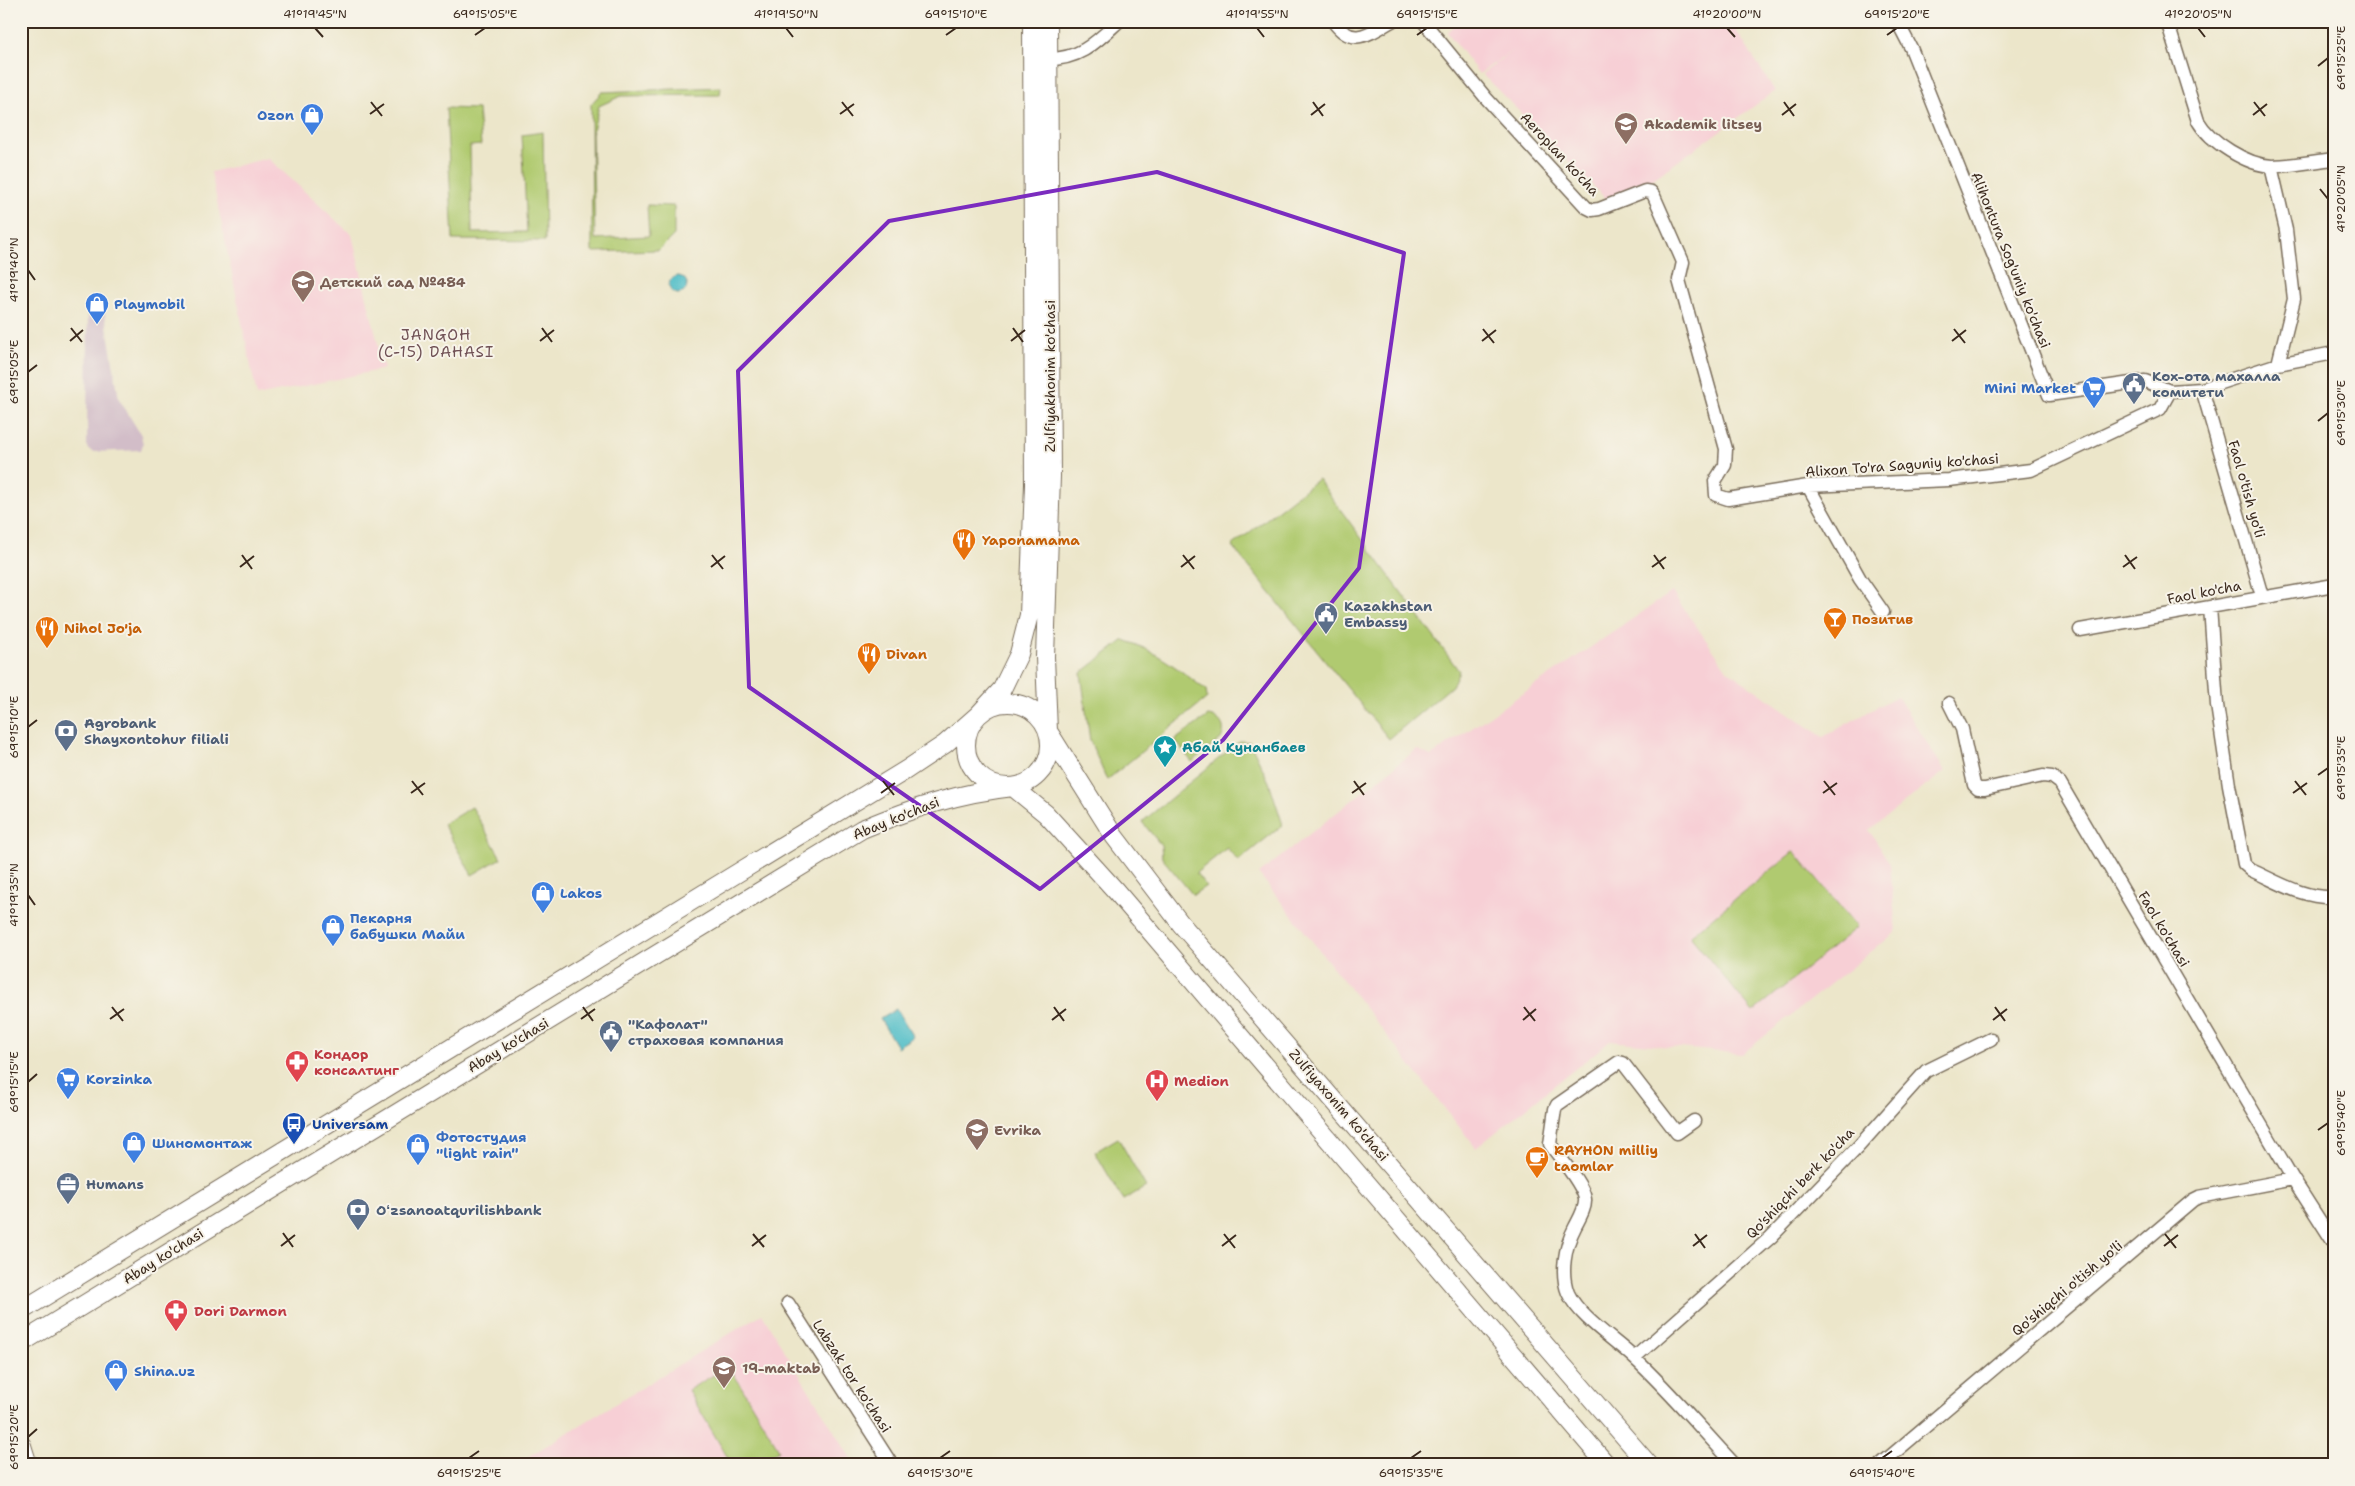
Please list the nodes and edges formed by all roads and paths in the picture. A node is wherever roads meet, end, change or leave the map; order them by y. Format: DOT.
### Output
graph roads {
  1 [pos="1032,21"];
  2 [pos="1048,21"];
  3 [pos="1119,21"];
  4 [pos="1332,21"];
  5 [pos="1392,21"];
  6 [pos="1423,21"];
  7 [pos="1897,21"];
  8 [pos="2167,21"];
  9 [pos="1048,59"];
  10 [pos="2334,159"];
  11 [pos="2271,166"];
  12 [pos="2334,353"];
  13 [pos="2278,364"];
  14 [pos="2202,389"];
  15 [pos="2170,391"];
  16 [pos="1715,481"];
  17 [pos="1808,486"];
  18 [pos="2334,585"];
  19 [pos="2262,596"];
  20 [pos="2210,606"];
  21 [pos="1883,612"];
  22 [pos="2080,630"];
  23 [pos="1949,703"];
  24 [pos="978,715"];
  25 [pos="1048,731"];
  26 [pos="1013,787"];
  27 [pos="2334,897"];
  28 [pos="607,953"];
  29 [pos="624,974"];
  30 [pos="1991,1039"];
  31 [pos="1694,1121"];
  32 [pos="2293,1179"];
  33 [pos="2334,1243"];
  34 [pos="788,1303"];
  35 [pos="21,1311"];
  36 [pos="21,1343"];
  37 [pos="1634,1358"];
  38 [pos="21,1446"];
  39 [pos="27,1465"];
  40 [pos="892,1465"];
  41 [pos="1607,1465"];
  42 [pos="1649,1465"];
  43 [pos="1735,1465"];
  44 [pos="1880,1465"];
  1 -- 24 [label="main road, Zulfiyakhonim ko'chasi"];
  2 -- 9 [label="main road, Zulfiyakhonim ko'chasi"];
  3 -- 9 [label="street"];
  4 -- 5 [label="street"];
  6 -- 16 [label="street, Aeroplan ko'cha"];
  7 -- 15 [label="street, Alihontura Sog'uniy ko'chasi"];
  8 -- 11 [label="street"];
  9 -- 25 [label="main road, Zulfiyakhonim ko'chasi"];
  10 -- 11 [label="street"];
  11 -- 13 [label="street"];
  12 -- 13 [label="street"];
  13 -- 14 [label="street"];
  14 -- 15 [label="street"];
  14 -- 19 [label="street, Faol o'tish yo'li"];
  15 -- 17 [label="street, Alixon To'ra Saguniy ko'chasi"];
  16 -- 17 [label="street, Alixon To'ra Saguniy ko'chasi"];
  17 -- 21 [label="street"];
  18 -- 19 [label="street, Faol ko'cha"];
  19 -- 20 [label="street, Faol ko'cha"];
  20 -- 22 [label="street, Faol ko'cha"];
  20 -- 27 [label="street"];
  23 -- 32 [label="street, Faol ko'chasi"];
  24 -- 25 [label="main road"];
  24 -- 26 [label="main road"];
  24 -- 28 [label="main road, Abay ko'chasi"];
  25 -- 26 [label="main road"];
  25 -- 42 [label="main road, Zulfiyaxonim ko'chasi"];
  26 -- 29 [label="main road, Abay ko'chasi"];
  26 -- 41 [label="main road"];
  28 -- 29 [label="main road"];
  28 -- 35 [label="main road, Abay ko'chasi"];
  29 -- 36 [label="main road, Abay ko'chasi"];
  30 -- 37 [label="street, Qo'shiqchi berk ko'cha"];
  31 -- 37 [label="street"];
  32 -- 33 [label="street, Faol ko'chasi"];
  32 -- 44 [label="street, Qo'shiqchi o'tish yo'li"];
  34 -- 40 [label="street, Labzak tor ko'chasi"];
  37 -- 43 [label="street"];
  38 -- 39 [label="main road"];
}
